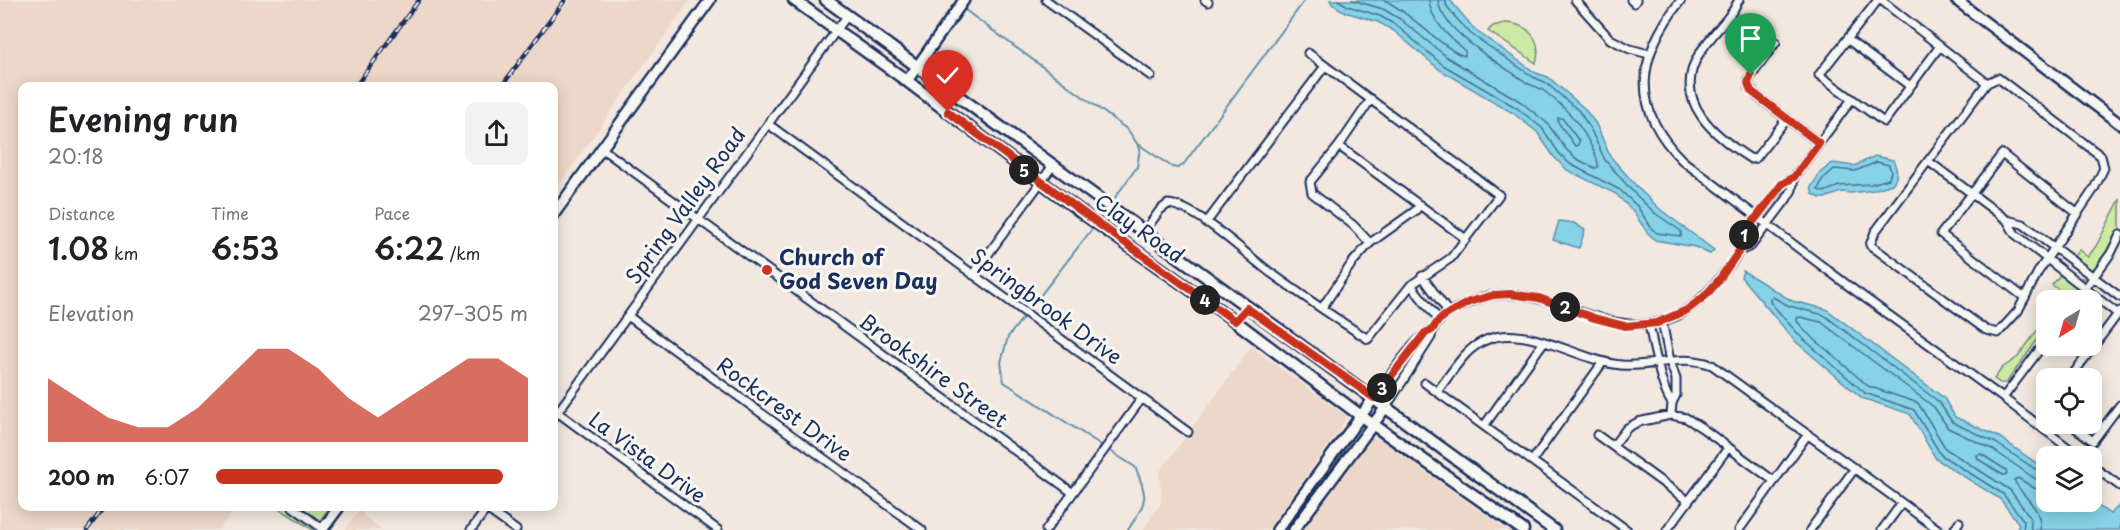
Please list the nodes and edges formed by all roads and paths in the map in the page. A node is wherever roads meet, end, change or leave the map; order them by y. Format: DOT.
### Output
graph roads {
  1 [pos="710,0"];
  2 [pos="794,0"];
  3 [pos="826,0"];
  4 [pos="964,0"];
  5 [pos="1046,0"];
  6 [pos="1631,0"];
  7 [pos="1636,0"];
  8 [pos="1681,0"];
  9 [pos="1739,0"];
  10 [pos="1880,0"];
  11 [pos="1956,0"];
  12 [pos="1579,1"];
  13 [pos="847,16"];
  14 [pos="836,31"];
  15 [pos="1847,39"];
  16 [pos="1776,42"];
  17 [pos="1940,46"];
  18 [pos="1308,53"];
  19 [pos="1649,54"];
  20 [pos="918,65"];
  21 [pos="1325,66"];
  22 [pos="1151,76"];
  23 [pos="907,81"];
  24 [pos="1987,82"];
  25 [pos="1910,86"];
  26 [pos="1371,99"];
  27 [pos="1852,99"];
  28 [pos="1787,117"];
  29 [pos="768,124"];
  30 [pos="2120,124"];
  31 [pos="1819,143"];
  32 [pos="1339,146"];
  33 [pos="601,148"];
  34 [pos="1928,161"];
  35 [pos="1054,165"];
  36 [pos="1794,177"];
  37 [pos="1041,183"];
  38 [pos="1972,194"];
  39 [pos="1420,205"];
  40 [pos="558,208"];
  41 [pos="2078,214"];
  42 [pos="1757,218"];
  43 [pos="698,219"];
  44 [pos="2007,220"];
  45 [pos="1206,223"];
  46 [pos="1768,225"];
  47 [pos="1144,232"];
  48 [pos="2120,235"];
  49 [pos="1466,239"];
  50 [pos="1370,243"];
  51 [pos="2054,249"];
  52 [pos="1739,251"];
  53 [pos="2046,260"];
  54 [pos="973,275"];
  55 [pos="1422,276"];
  56 [pos="2093,278"];
  57 [pos="1411,285"];
  58 [pos="2085,289"];
  59 [pos="2120,297"];
  60 [pos="2025,298"];
  61 [pos="1247,308"];
  62 [pos="1322,308"];
  63 [pos="1449,313"];
  64 [pos="2119,313"];
  65 [pos="628,316"];
  66 [pos="1439,320"];
  67 [pos="1235,321"];
  68 [pos="1662,321"];
  69 [pos="1649,324"];
  70 [pos="1432,330"];
  71 [pos="1666,341"];
  72 [pos="1543,343"];
  73 [pos="1654,344"];
  74 [pos="2036,354"];
  75 [pos="1670,361"];
  76 [pos="1603,362"];
  77 [pos="1658,363"];
  78 [pos="2078,368"];
  79 [pos="1425,383"];
  80 [pos="1437,392"];
  81 [pos="1142,398"];
  82 [pos="1374,398"];
  83 [pos="2003,398"];
  84 [pos="1672,403"];
  85 [pos="2120,405"];
  86 [pos="1386,407"];
  87 [pos="558,411"];
  88 [pos="1671,415"];
  89 [pos="1361,416"];
  90 [pos="558,417"];
  91 [pos="1374,425"];
  92 [pos="1484,426"];
  93 [pos="2102,429"];
  94 [pos="1188,432"];
  95 [pos="2084,434"];
  96 [pos="2098,434"];
  97 [pos="1597,435"];
  98 [pos="1808,435"];
  99 [pos="1613,446"];
  100 [pos="2066,446"];
  101 [pos="1728,448"];
  102 [pos="1532,461"];
  103 [pos="1855,468"];
  104 [pos="2102,473"];
  105 [pos="1774,482"];
  106 [pos="2120,486"];
  107 [pos="1073,493"];
  108 [pos="1689,501"];
  109 [pos="1902,502"];
  110 [pos="298,511"];
  111 [pos="336,511"];
  112 [pos="484,511"];
  113 [pos="490,511"];
  114 [pos="1959,522"];
  115 [pos="322,529"];
  116 [pos="471,530"];
  117 [pos="516,530"];
  118 [pos="718,530"];
  119 [pos="922,530"];
  120 [pos="1046,530"];
  121 [pos="1277,530"];
  122 [pos="1294,530"];
  123 [pos="1522,530"];
  124 [pos="1554,530"];
  125 [pos="1627,530"];
  126 [pos="1667,530"];
  127 [pos="1739,530"];
  128 [pos="1810,530"];
  129 [pos="1882,530"];
  130 [pos="1939,530"];
  131 [pos="1954,530"];
  1 -- 33 [label="street"];
  2 -- 14 [label="main road, Clay Road"];
  3 -- 13 [label="main road, Clay Road"];
  4 -- 20 [label="street"];
  5 -- 22 [label="street"];
  6 -- 7 [label="street"];
  8 -- 19 [label="street"];
  9 -- 28 [label="street"];
  10 -- 15 [label="street"];
  10 -- 17 [label="street"];
  11 -- 30 [label="street"];
  12 -- 19 [label="street"];
  13 -- 14 [label="street, Spring Valley Road"];
  13 -- 20 [label="main road, Clay Road"];
  14 -- 23 [label="main road, Clay Road"];
  14 -- 29 [label="street, Spring Valley Road"];
  15 -- 25 [label="street"];
  15 -- 27 [label="street"];
  16 -- 28 [label="street"];
  17 -- 24 [label="street"];
  17 -- 25 [label="street"];
  18 -- 21 [label="street"];
  19 -- 42 [label="street"];
  20 -- 23 [label="street"];
  20 -- 35 [label="main road, Clay Road"];
  21 -- 26 [label="street"];
  21 -- 45 [label="street"];
  23 -- 37 [label="main road, Clay Road"];
  24 -- 34 [label="street"];
  24 -- 41 [label="street"];
  25 -- 27 [label="street"];
  26 -- 32 [label="street"];
  26 -- 49 [label="street"];
  27 -- 31 [label="street"];
  28 -- 31 [label="street"];
  29 -- 43 [label="street, Spring Valley Road"];
  29 -- 54 [label="street, Springbrook Drive"];
  31 -- 36 [label="street"];
  32 -- 39 [label="street"];
  32 -- 50 [label="street"];
  33 -- 40 [label="street"];
  33 -- 43 [label="street, Brookshire Street"];
  34 -- 38 [label="street"];
  34 -- 60 [label="street"];
  35 -- 37 [label="street"];
  35 -- 47 [label="main road, Clay Road"];
  36 -- 42 [label="street"];
  36 -- 46 [label="street"];
  37 -- 54 [label="street"];
  37 -- 67 [label="main road, Clay Road"];
  38 -- 41 [label="street"];
  38 -- 44 [label="street"];
  38 -- 60 [label="street"];
  39 -- 49 [label="street"];
  39 -- 50 [label="street"];
  41 -- 51 [label="street"];
  42 -- 46 [label="street"];
  42 -- 52 [label="street"];
  43 -- 65 [label="street, Spring Valley Road"];
  43 -- 107 [label="street, Brookshire Street"];
  44 -- 51 [label="street"];
  44 -- 53 [label="street"];
  45 -- 47 [label="street"];
  45 -- 62 [label="street"];
  46 -- 52 [label="street"];
  46 -- 83 [label="street"];
  47 -- 61 [label="main road, Clay Road"];
  48 -- 56 [label="street"];
  49 -- 55 [label="street"];
  50 -- 62 [label="street"];
  51 -- 53 [label="street"];
  51 -- 56 [label="street"];
  52 -- 68 [label="street"];
  53 -- 58 [label="street"];
  53 -- 60 [label="street"];
  54 -- 81 [label="street, Springbrook Drive"];
  55 -- 57 [label="street"];
  55 -- 63 [label="street"];
  56 -- 58 [label="street"];
  56 -- 59 [label="street"];
  57 -- 62 [label="street"];
  57 -- 66 [label="street"];
  58 -- 64 [label="street"];
  61 -- 67 [label="main road"];
  61 -- 82 [label="main road, Clay Road"];
  63 -- 66 [label="street"];
  63 -- 69 [label="street"];
  64 -- 78 [label="street"];
  65 -- 87 [label="street, Spring Valley Road"];
  65 -- 119 [label="street, Rockcrest Drive"];
  66 -- 70 [label="street"];
  67 -- 89 [label="main road, Clay Road"];
  68 -- 69 [label="street"];
  68 -- 71 [label="street"];
  69 -- 73 [label="street"];
  70 -- 82 [label="street"];
  70 -- 86 [label="street"];
  71 -- 73 [label="street"];
  71 -- 75 [label="street"];
  72 -- 76 [label="street"];
  72 -- 80 [label="street"];
  72 -- 92 [label="street"];
  73 -- 77 [label="street"];
  74 -- 83 [label="street"];
  75 -- 77 [label="street"];
  75 -- 84 [label="street"];
  75 -- 98 [label="street"];
  76 -- 77 [label="street"];
  76 -- 102 [label="street"];
  77 -- 84 [label="street"];
  79 -- 80 [label="street"];
  80 -- 92 [label="street"];
  81 -- 94 [label="street, Springbrook Drive"];
  81 -- 107 [label="street"];
  82 -- 86 [label="main road, Clay Road"];
  82 -- 89 [label="street"];
  83 -- 100 [label="street"];
  84 -- 88 [label="street"];
  85 -- 93 [label="street"];
  86 -- 91 [label="street"];
  86 -- 124 [label="main road, Clay Road"];
  88 -- 99 [label="street"];
  88 -- 101 [label="street"];
  89 -- 91 [label="main road, Clay Road"];
  89 -- 121 [label="street"];
  90 -- 118 [label="street, La Vista Drive"];
  91 -- 122 [label="street"];
  91 -- 123 [label="main road, Clay Road"];
  92 -- 102 [label="street"];
  95 -- 96 [label="street"];
  97 -- 99 [label="street"];
  98 -- 103 [label="street"];
  98 -- 105 [label="street"];
  99 -- 108 [label="street"];
  101 -- 105 [label="street"];
  101 -- 108 [label="street"];
  102 -- 125 [label="street"];
  103 -- 109 [label="street"];
  103 -- 128 [label="street"];
  104 -- 106 [label="street"];
  105 -- 127 [label="street"];
  107 -- 120 [label="street"];
  108 -- 126 [label="street"];
  109 -- 129 [label="street"];
  109 -- 130 [label="street"];
  110 -- 115 [label="street"];
  111 -- 115 [label="street"];
  112 -- 116 [label="street"];
  113 -- 117 [label="street"];
  114 -- 131 [label="street"];
}
